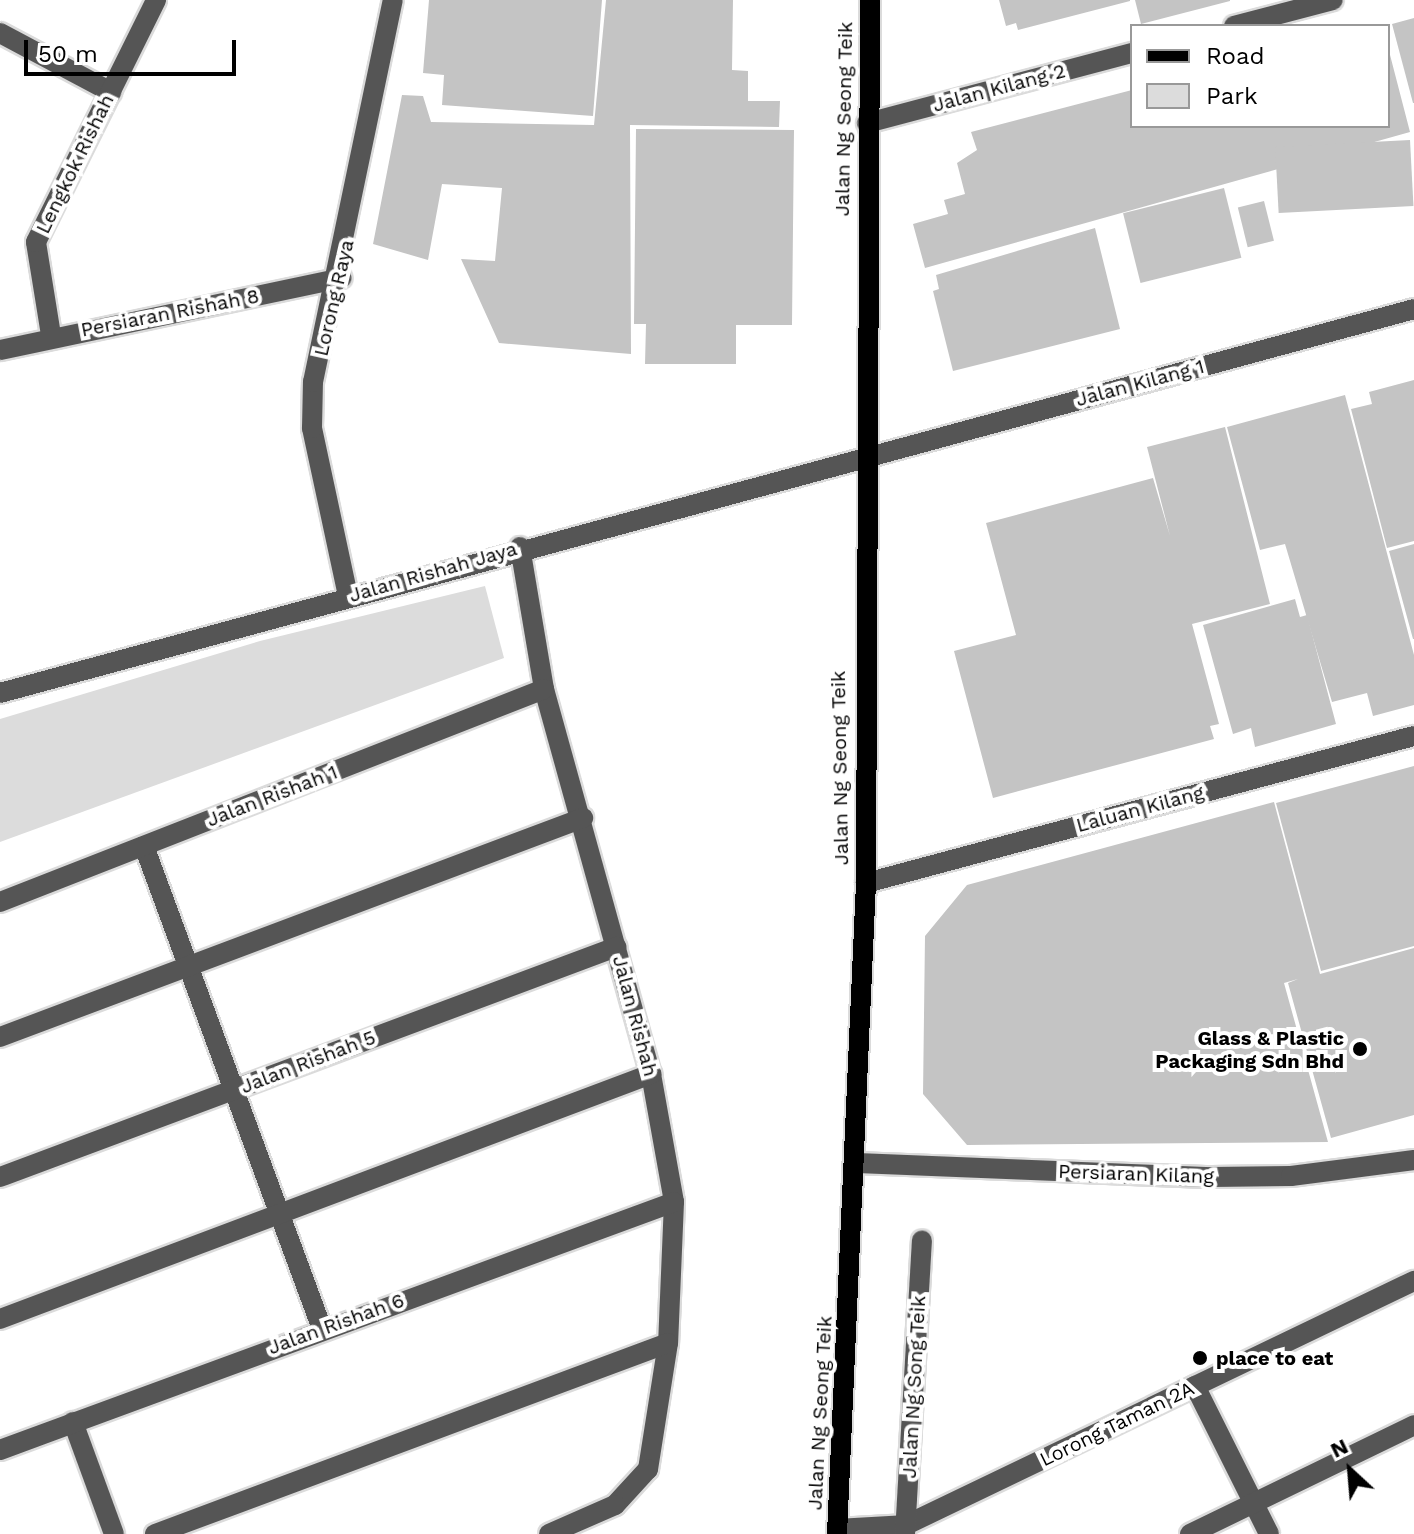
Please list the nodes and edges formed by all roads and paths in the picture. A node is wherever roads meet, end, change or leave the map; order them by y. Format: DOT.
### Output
graph roads {
  1 [pos="156,0"];
  2 [pos="393,0"];
  3 [pos="870,0"];
  4 [pos="1333,0"];
  5 [pos="1242,24"];
  6 [pos="0,33"];
  7 [pos="1130,54"];
  8 [pos="111,92"];
  9 [pos="867,123"];
  10 [pos="341,278"];
  11 [pos="1414,309"];
  12 [pos="51,335"];
  13 [pos="0,350"];
  14 [pos="866,457"];
  15 [pos="520,547"];
  16 [pos="348,596"];
  17 [pos="544,689"];
  18 [pos="0,693"];
  19 [pos="1414,736"];
  20 [pos="583,818"];
  21 [pos="144,846"];
  22 [pos="866,883"];
  23 [pos="0,902"];
  24 [pos="616,947"];
  25 [pos="188,966"];
  26 [pos="0,1037"];
  27 [pos="651,1074"];
  28 [pos="234,1090"];
  29 [pos="1414,1160"];
  30 [pos="857,1163"];
  31 [pos="0,1177"];
  32 [pos="674,1202"];
  33 [pos="280,1214"];
  34 [pos="922,1240"];
  35 [pos="1414,1281"];
  36 [pos="0,1319"];
  37 [pos="322,1329"];
  38 [pos="668,1343"];
  39 [pos="1195,1386"];
  40 [pos="73,1422"];
  41 [pos="1414,1425"];
  42 [pos="0,1450"];
  43 [pos="1254,1503"];
  44 [pos="905,1530"];
  45 [pos="837,1532"];
  46 [pos="114,1534"];
  47 [pos="155,1534"];
  48 [pos="549,1534"];
  49 [pos="1190,1534"];
  50 [pos="1269,1534"];
  1 -- 8 [label="street, Lengkok Rishah"];
  2 -- 10 [label="street, Lorong Raya"];
  3 -- 9 [label="main road, Jalan Ng Seong Teik"];
  4 -- 5 [label="street"];
  6 -- 8 [label="street"];
  7 -- 9 [label="street, Jalan Kilang 2"];
  8 -- 12 [label="street, Lengkok Rishah"];
  9 -- 14 [label="main road, Jalan Ng Seong Teik"];
  10 -- 12 [label="street, Persiaran Rishah 8"];
  10 -- 16 [label="street, Lorong Raya"];
  11 -- 14 [label="street, Jalan Kilang 1"];
  12 -- 13 [label="street, Persiaran Rishah 8"];
  14 -- 15 [label="street, Jalan Rishah Jaya"];
  14 -- 22 [label="main road, Jalan Ng Seong Teik"];
  15 -- 16 [label="street, Jalan Rishah Jaya"];
  15 -- 17 [label="street, Jalan Rishah"];
  16 -- 18 [label="street, Jalan Rishah Jaya"];
  17 -- 20 [label="street, Jalan Rishah"];
  17 -- 21 [label="street, Jalan Rishah 1"];
  19 -- 22 [label="street, Laluan Kilang"];
  20 -- 24 [label="street, Jalan Rishah"];
  20 -- 25 [label="street"];
  21 -- 23 [label="street, Jalan Rishah 1"];
  21 -- 25 [label="street"];
  22 -- 30 [label="main road, Jalan Ng Seong Teik"];
  24 -- 27 [label="street, Jalan Rishah"];
  24 -- 28 [label="street, Jalan Rishah 5"];
  25 -- 26 [label="street"];
  25 -- 28 [label="street"];
  27 -- 32 [label="street, Jalan Rishah"];
  27 -- 33 [label="street"];
  28 -- 31 [label="street, Jalan Rishah 5"];
  28 -- 33 [label="street"];
  29 -- 30 [label="street, Persiaran Kilang"];
  30 -- 45 [label="main road, Jalan Ng Seong Teik"];
  32 -- 37 [label="street, Jalan Rishah 6"];
  32 -- 38 [label="street, Jalan Rishah"];
  33 -- 36 [label="street"];
  33 -- 37 [label="street"];
  34 -- 44 [label="street, Jalan Ng Song Teik"];
  35 -- 39 [label="street, Lorong Taman 2A"];
  37 -- 40 [label="street, Jalan Rishah 6"];
  38 -- 47 [label="street"];
  38 -- 48 [label="street, Jalan Rishah"];
  39 -- 43 [label="street"];
  39 -- 44 [label="street, Lorong Taman 2A"];
  40 -- 42 [label="street, Jalan Rishah 6"];
  40 -- 46 [label="street"];
  41 -- 43 [label="street"];
  43 -- 49 [label="street"];
  43 -- 50 [label="street"];
  44 -- 45 [label="street"];
}
